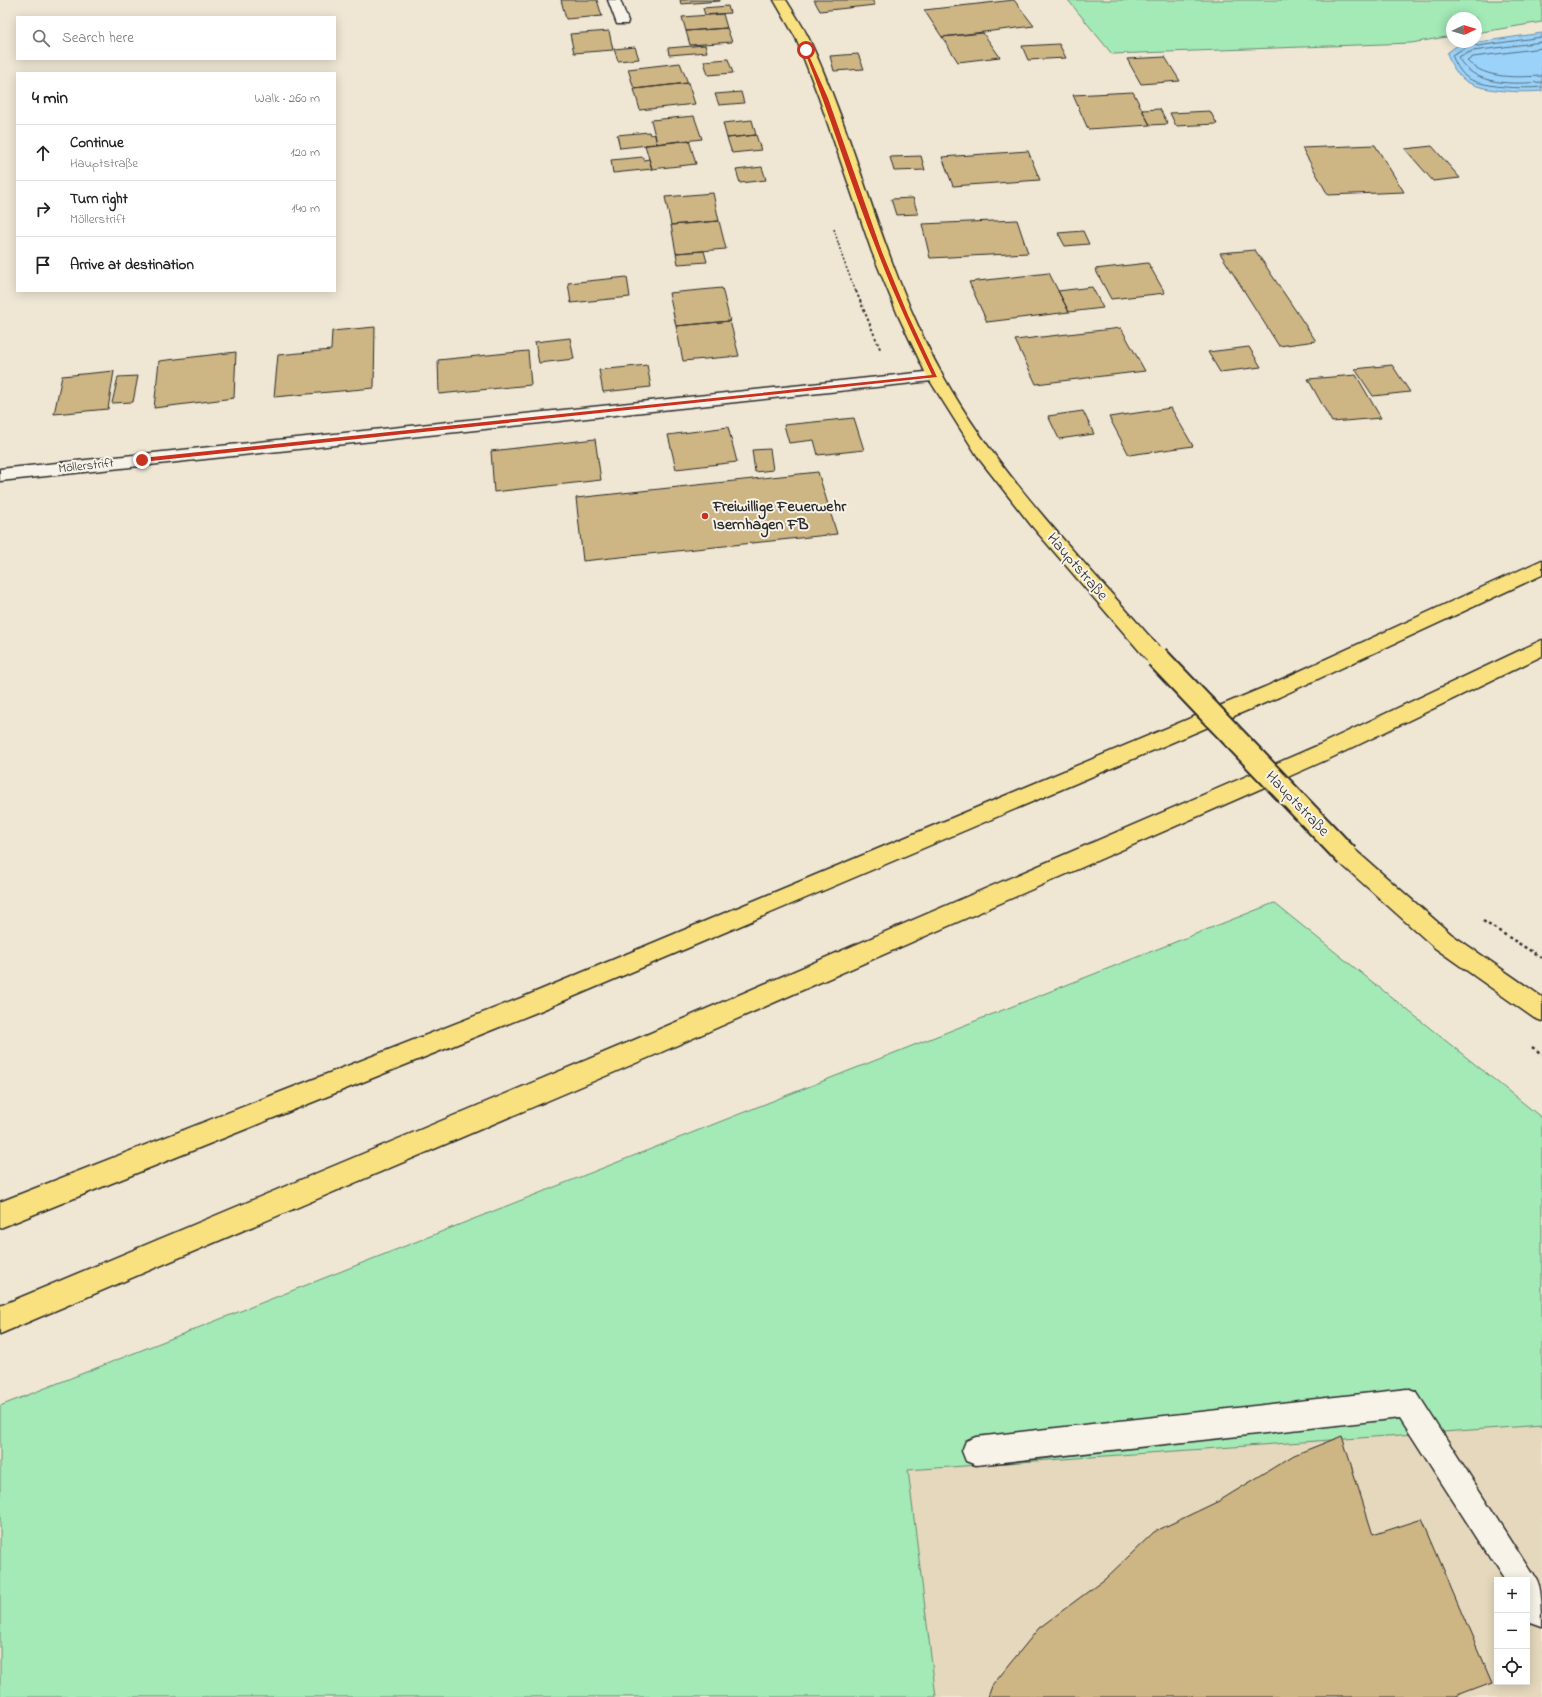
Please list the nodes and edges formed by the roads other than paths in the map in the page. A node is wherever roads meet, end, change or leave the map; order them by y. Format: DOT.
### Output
graph roads {
  1 [pos="614,0"];
  2 [pos="780,0"];
  3 [pos="622,21"];
  4 [pos="935,376"];
  5 [pos="0,475"];
  6 [pos="1542,568"];
  7 [pos="1542,647"];
  8 [pos="1542,1010"];
  9 [pos="0,1215"];
  10 [pos="0,1320"];
  11 [pos="976,1451"];
  12 [pos="1520,1577"];
  13 [pos="1530,1593"];
  14 [pos="1542,1612"];
  1 -- 3 [label="street"];
  2 -- 4 [label="main road, Hauptstraße"];
  4 -- 5 [label="street, Möllerstrift"];
  4 -- 8 [label="main road, Hauptstraße, bridge"];
  6 -- 9 [label="main road"];
  7 -- 10 [label="main road"];
  11 -- 12 [label="street"];
  13 -- 14 [label="street"];
}
